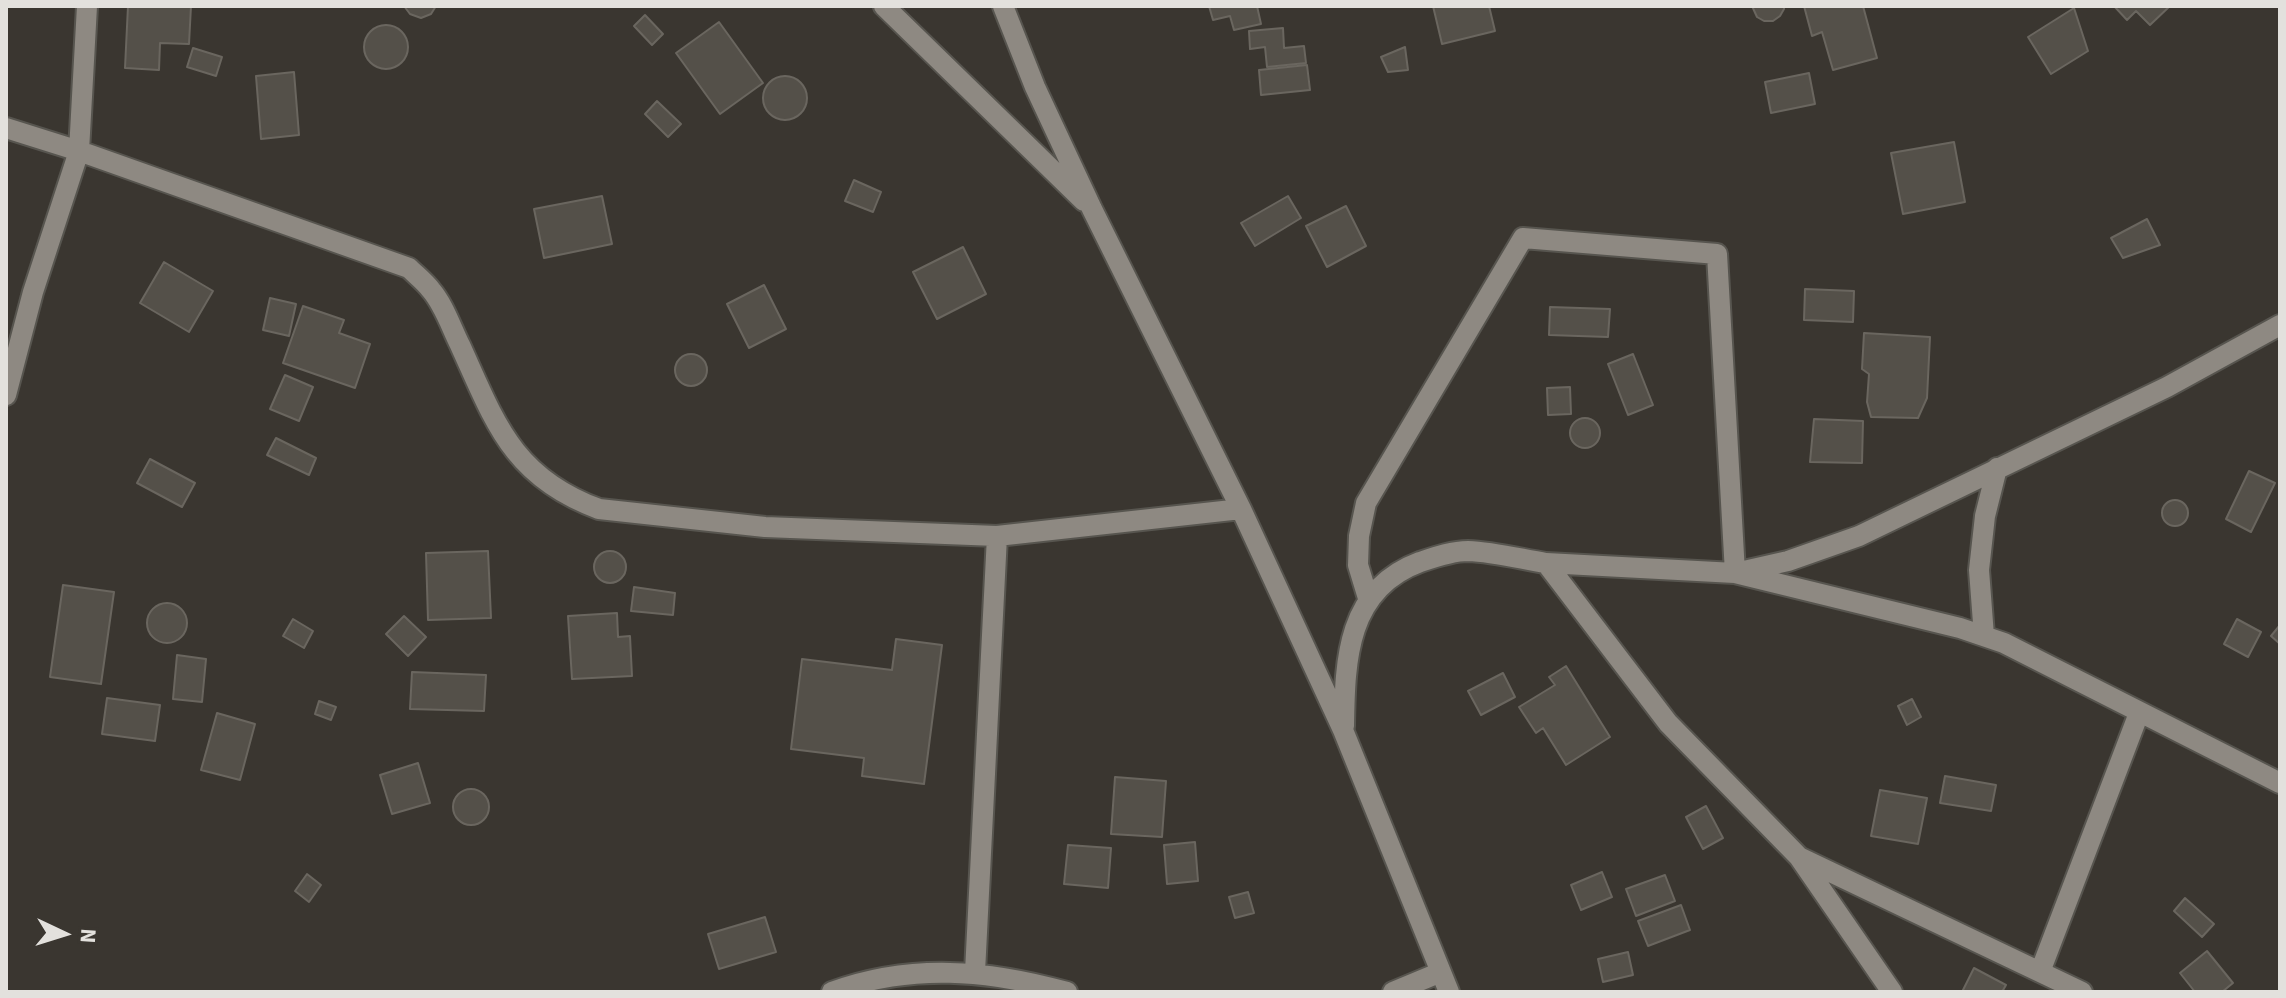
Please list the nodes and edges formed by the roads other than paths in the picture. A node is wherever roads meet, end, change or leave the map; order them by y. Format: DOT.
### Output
graph roads {
  1 [pos="87,6"];
  2 [pos="884,6"];
  3 [pos="1003,6"];
  4 [pos="6,128"];
  5 [pos="79,151"];
  6 [pos="1092,209"];
  7 [pos="2280,325"];
  8 [pos="6,395"];
  9 [pos="1997,468"];
  10 [pos="1241,509"];
  11 [pos="997,536"];
  12 [pos="1546,563"];
  13 [pos="1735,573"];
  14 [pos="1368,598"];
  15 [pos="1984,636"];
  16 [pos="2139,713"];
  17 [pos="1343,730"];
  18 [pos="2280,783"];
  19 [pos="1799,857"];
  20 [pos="975,972"];
  21 [pos="1441,972"];
  22 [pos="2040,972"];
  23 [pos="832,992"];
  24 [pos="1067,992"];
  25 [pos="1393,992"];
  26 [pos="1449,992"];
  27 [pos="1892,992"];
  28 [pos="2082,992"];
  1 -- 5 [label="street"];
  2 -- 6 [label="street"];
  3 -- 6 [label="street"];
  4 -- 5 [label="street"];
  5 -- 8 [label="street"];
  5 -- 11 [label="street"];
  6 -- 10 [label="street"];
  7 -- 9 [label="street"];
  9 -- 13 [label="street"];
  9 -- 15 [label="street"];
  10 -- 11 [label="street"];
  10 -- 17 [label="street"];
  11 -- 20 [label="street"];
  12 -- 13 [label="street"];
  12 -- 14 [label="street"];
  12 -- 19 [label="street"];
  13 -- 14 [label="street"];
  13 -- 15 [label="street"];
  14 -- 17 [label="street"];
  15 -- 16 [label="street"];
  16 -- 18 [label="street"];
  16 -- 22 [label="street"];
  17 -- 21 [label="street"];
  19 -- 22 [label="street"];
  19 -- 27 [label="street"];
  20 -- 23 [label="street"];
  20 -- 24 [label="street"];
  21 -- 25 [label="street"];
  21 -- 26 [label="street"];
  22 -- 28 [label="street"];
}
